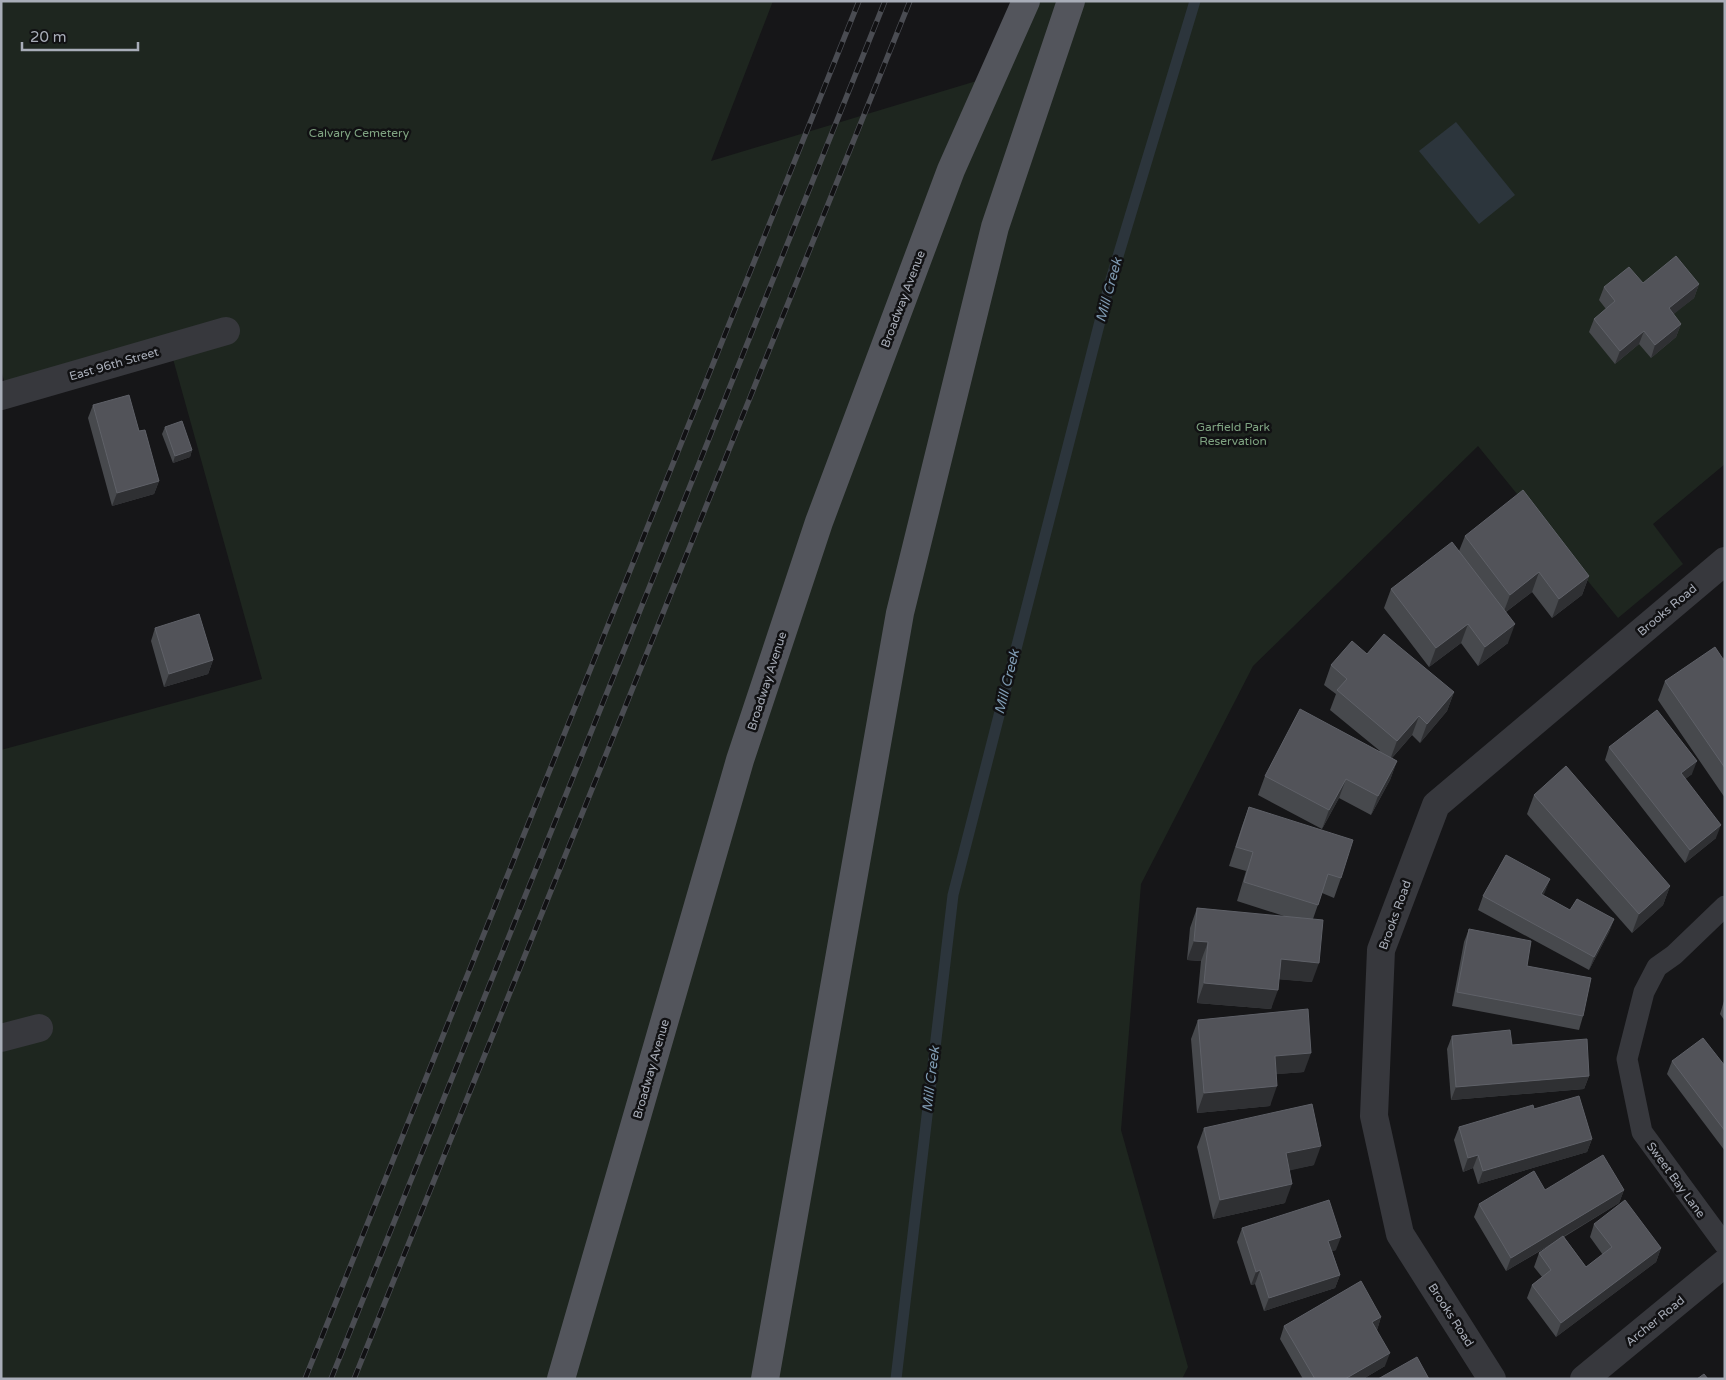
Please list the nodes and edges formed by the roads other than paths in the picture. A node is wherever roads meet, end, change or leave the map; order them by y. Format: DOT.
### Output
graph roads {
  1 [pos="1026,1"];
  2 [pos="1071,1"];
  3 [pos="226,332"];
  4 [pos="1,396"];
  5 [pos="1725,561"];
  6 [pos="1725,906"];
  7 [pos="39,1028"];
  8 [pos="1,1038"];
  9 [pos="1725,1245"];
  10 [pos="1725,1263"];
  11 [pos="561,1379"];
  12 [pos="765,1379"];
  13 [pos="1492,1379"];
  14 [pos="1584,1379"];
  1 -- 11 [label="main road, Broadway Avenue"];
  2 -- 12 [label="main road"];
  3 -- 4 [label="street, East 96th Street"];
  5 -- 13 [label="street, Brooks Road"];
  6 -- 9 [label="lane, Sweet Bay Lane"];
  7 -- 8 [label="street"];
  10 -- 14 [label="street, Archer Road"];
}
